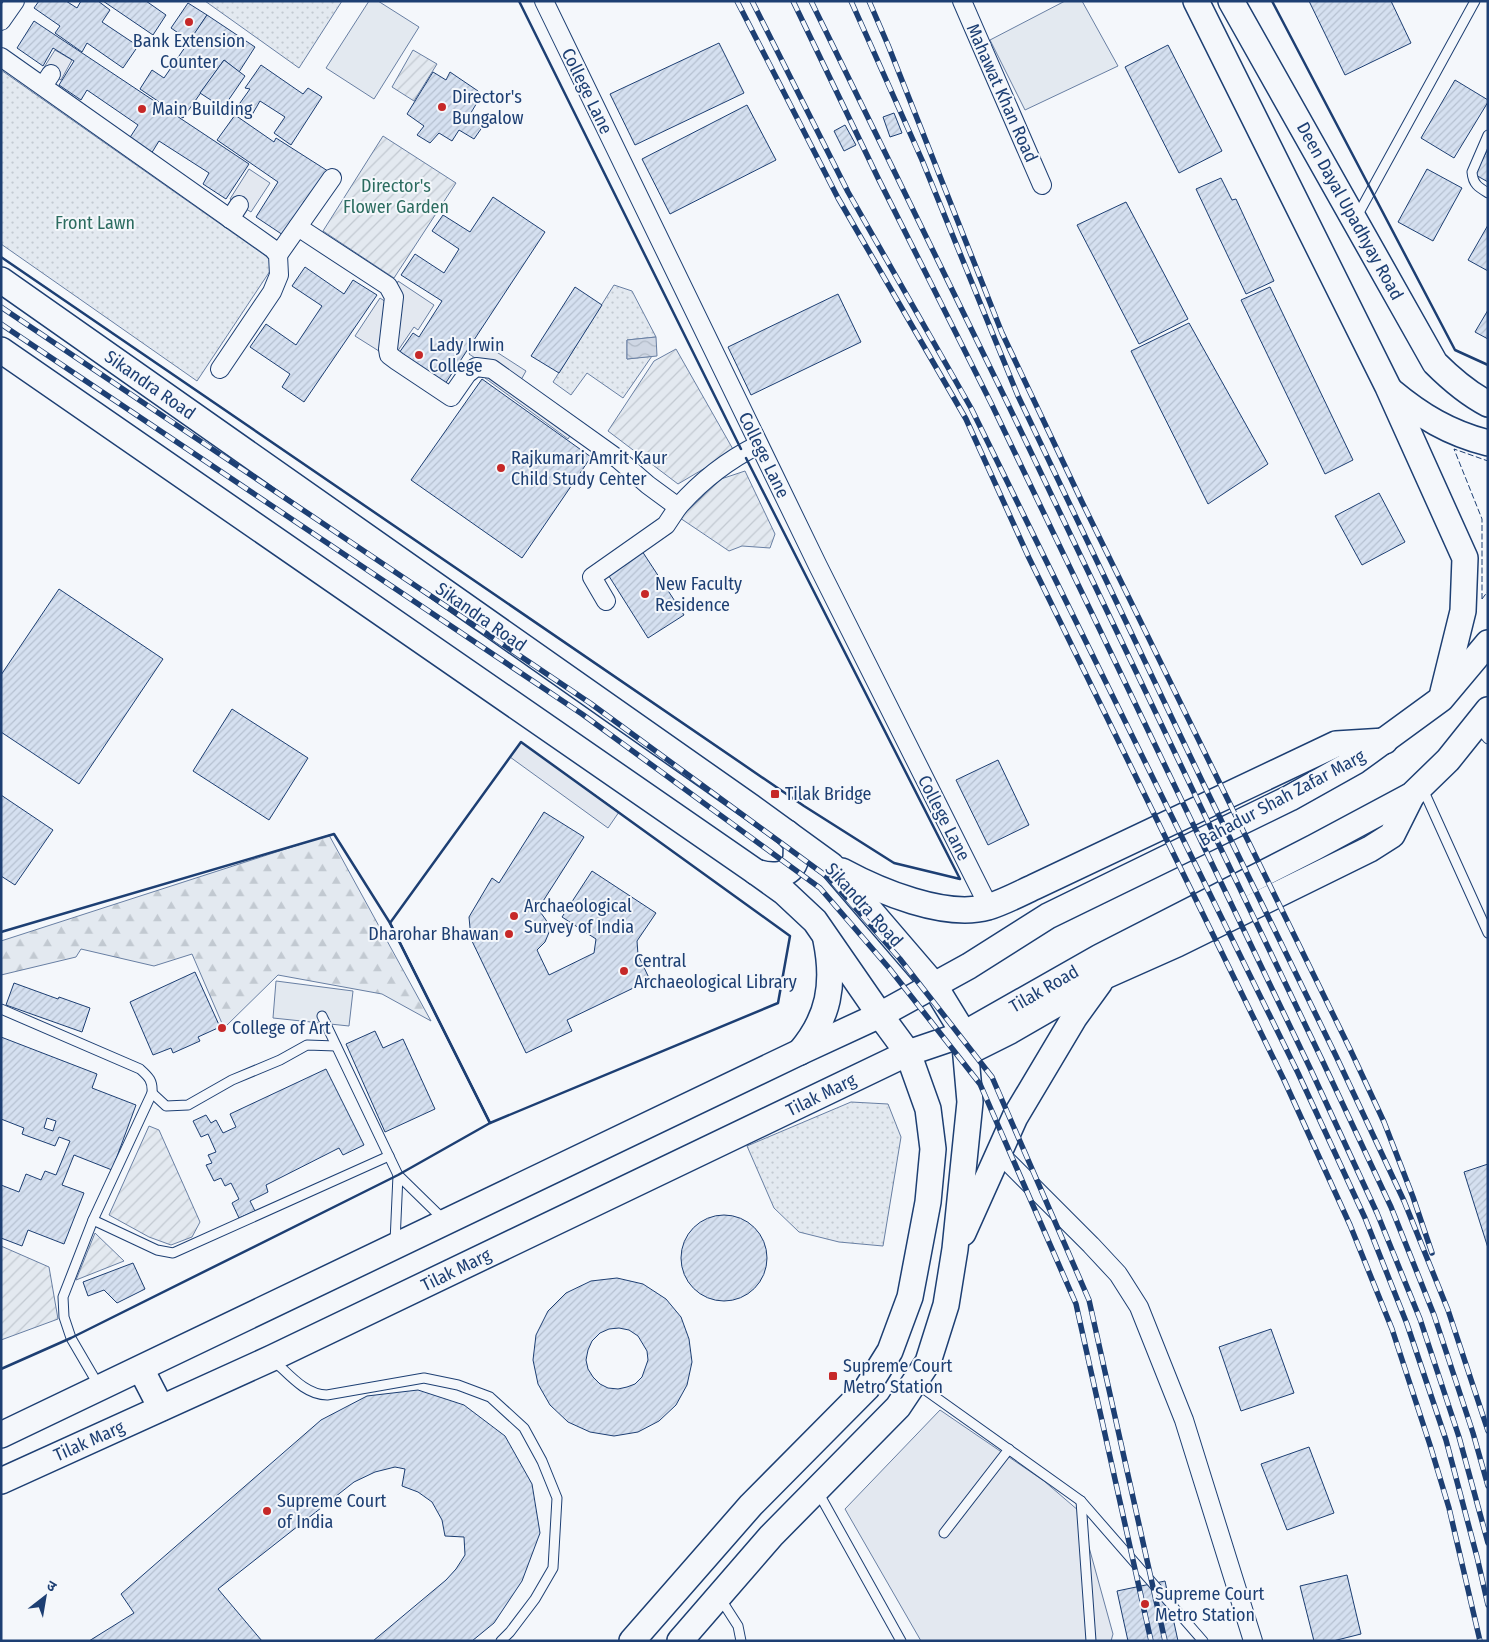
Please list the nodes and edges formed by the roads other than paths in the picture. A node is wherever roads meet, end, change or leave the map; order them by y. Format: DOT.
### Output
graph roads {
  1 [pos="15,1"];
  2 [pos="544,1"];
  3 [pos="962,1"];
  4 [pos="1196,1"];
  5 [pos="1231,1"];
  6 [pos="1474,1"];
  7 [pos="1,22"];
  8 [pos="1,57"];
  9 [pos="1488,135"];
  10 [pos="332,178"];
  11 [pos="1042,185"];
  12 [pos="1488,193"];
  13 [pos="1354,220"];
  14 [pos="298,227"];
  15 [pos="278,256"];
  16 [pos="1,280"];
  17 [pos="1,350"];
  18 [pos="220,368"];
  19 [pos="1388,387"];
  20 [pos="1488,404"];
  21 [pos="1488,443"];
  22 [pos="758,444"];
  23 [pos="678,507"];
  24 [pos="606,601"];
  25 [pos="1488,643"];
  26 [pos="1441,699"];
  27 [pos="1484,725"];
  28 [pos="1386,740"];
  29 [pos="1417,791"];
  30 [pos="787,833"];
  31 [pos="831,865"];
  32 [pos="756,872"];
  33 [pos="1034,887"];
  34 [pos="989,907"];
  35 [pos="1048,916"];
  36 [pos="824,932"];
  37 [pos="1488,933"];
  38 [pos="1105,976"];
  39 [pos="934,985"];
  40 [pos="1,1009"];
  41 [pos="880,1015"];
  42 [pos="322,1016"];
  43 [pos="965,1043"];
  44 [pos="336,1046"];
  45 [pos="800,1052"];
  46 [pos="908,1053"];
  47 [pos="152,1093"];
  48 [pos="999,1153"];
  49 [pos="389,1156"];
  50 [pos="398,1175"];
  51 [pos="93,1220"];
  52 [pos="446,1222"];
  53 [pos="395,1247"];
  54 [pos="955,1249"];
  55 [pos="911,1293"];
  56 [pos="946,1305"];
  57 [pos="272,1358"];
  58 [pos="141,1369"];
  59 [pos="914,1382"];
  60 [pos="100,1388"];
  61 [pos="161,1408"];
  62 [pos="1,1435"];
  63 [pos="1009,1449"];
  64 [pos="1,1481"];
  65 [pos="817,1490"];
  66 [pos="1081,1501"];
  67 [pos="944,1533"];
  68 [pos="719,1596"];
  69 [pos="501,1641"];
  70 [pos="632,1641"];
  71 [pos="680,1641"];
  72 [pos="741,1641"];
  73 [pos="901,1641"];
  74 [pos="1091,1641"];
  75 [pos="1203,1641"];
  76 [pos="1253,1641"];
  1 -- 7 [label="street"];
  2 -- 22 [label="street, College Lane"];
  3 -- 11 [label="street, Mahawat Khan Road"];
  4 -- 19 [label="main road"];
  5 -- 13 [label="main road, Deen Dayal Upadhyay Road"];
  6 -- 13 [label="lane"];
  8 -- 15 [label="street"];
  9 -- 12 [label="lane"];
  10 -- 14 [label="street"];
  13 -- 20 [label="main road, Deen Dayal Upadhyay Road"];
  14 -- 15 [label="street"];
  14 -- 23 [label="street"];
  15 -- 18 [label="street"];
  16 -- 30 [label="main road, Sikandra Road"];
  17 -- 32 [label="main road"];
  19 -- 21 [label="main road"];
  19 -- 26 [label="main road"];
  22 -- 23 [label="street"];
  22 -- 34 [label="street, College Lane"];
  23 -- 24 [label="street"];
  25 -- 26 [label="main road, Bahadur Shah Zafar Marg"];
  26 -- 28 [label="main road, Bahadur Shah Zafar Marg"];
  27 -- 29 [label="main road"];
  28 -- 33 [label="main road"];
  28 -- 35 [label="main road, Bahadur Shah Zafar Marg"];
  29 -- 37 [label="lane"];
  29 -- 38 [label="main road"];
  29 -- 43 [label="main road, Tilak Road"];
  30 -- 31 [label="main road, Sikandra Road"];
  30 -- 32 [label="main road"];
  31 -- 34 [label="main road"];
  31 -- 39 [label="main road, Sikandra Road"];
  32 -- 36 [label="main road"];
  33 -- 34 [label="main road"];
  33 -- 35 [label="main road"];
  35 -- 39 [label="main road"];
  36 -- 41 [label="main road"];
  36 -- 45 [label="main road"];
  38 -- 43 [label="main road"];
  38 -- 48 [label="main road"];
  39 -- 41 [label="main road"];
  39 -- 43 [label="main road, Sikandra Road"];
  40 -- 47 [label="lane"];
  41 -- 45 [label="main road"];
  41 -- 46 [label="main road"];
  42 -- 44 [label="lane"];
  43 -- 46 [label="main road, Tilak Marg"];
  43 -- 54 [label="main road"];
  44 -- 47 [label="lane"];
  44 -- 49 [label="lane"];
  45 -- 52 [label="main road"];
  46 -- 55 [label="main road"];
  46 -- 57 [label="main road, Tilak Marg"];
  47 -- 51 [label="lane"];
  48 -- 54 [label="main road"];
  48 -- 76 [label="street"];
  49 -- 50 [label="lane"];
  49 -- 51 [label="lane"];
  50 -- 52 [label="lane"];
  50 -- 53 [label="lane"];
  51 -- 60 [label="lane"];
  52 -- 53 [label="main road"];
  53 -- 58 [label="main road"];
  54 -- 56 [label="main road"];
  55 -- 56 [label="main road"];
  55 -- 70 [label="main road"];
  56 -- 59 [label="main road"];
  57 -- 61 [label="main road, Tilak Marg"];
  57 -- 69 [label="lane"];
  58 -- 60 [label="main road"];
  58 -- 61 [label="main road"];
  59 -- 63 [label="lane"];
  59 -- 65 [label="main road"];
  60 -- 62 [label="main road"];
  61 -- 64 [label="main road, Tilak Marg"];
  63 -- 66 [label="lane"];
  63 -- 67 [label="lane"];
  65 -- 68 [label="main road"];
  65 -- 73 [label="lane"];
  66 -- 74 [label="lane"];
  66 -- 75 [label="lane"];
  68 -- 71 [label="main road"];
  68 -- 72 [label="lane"];
}
